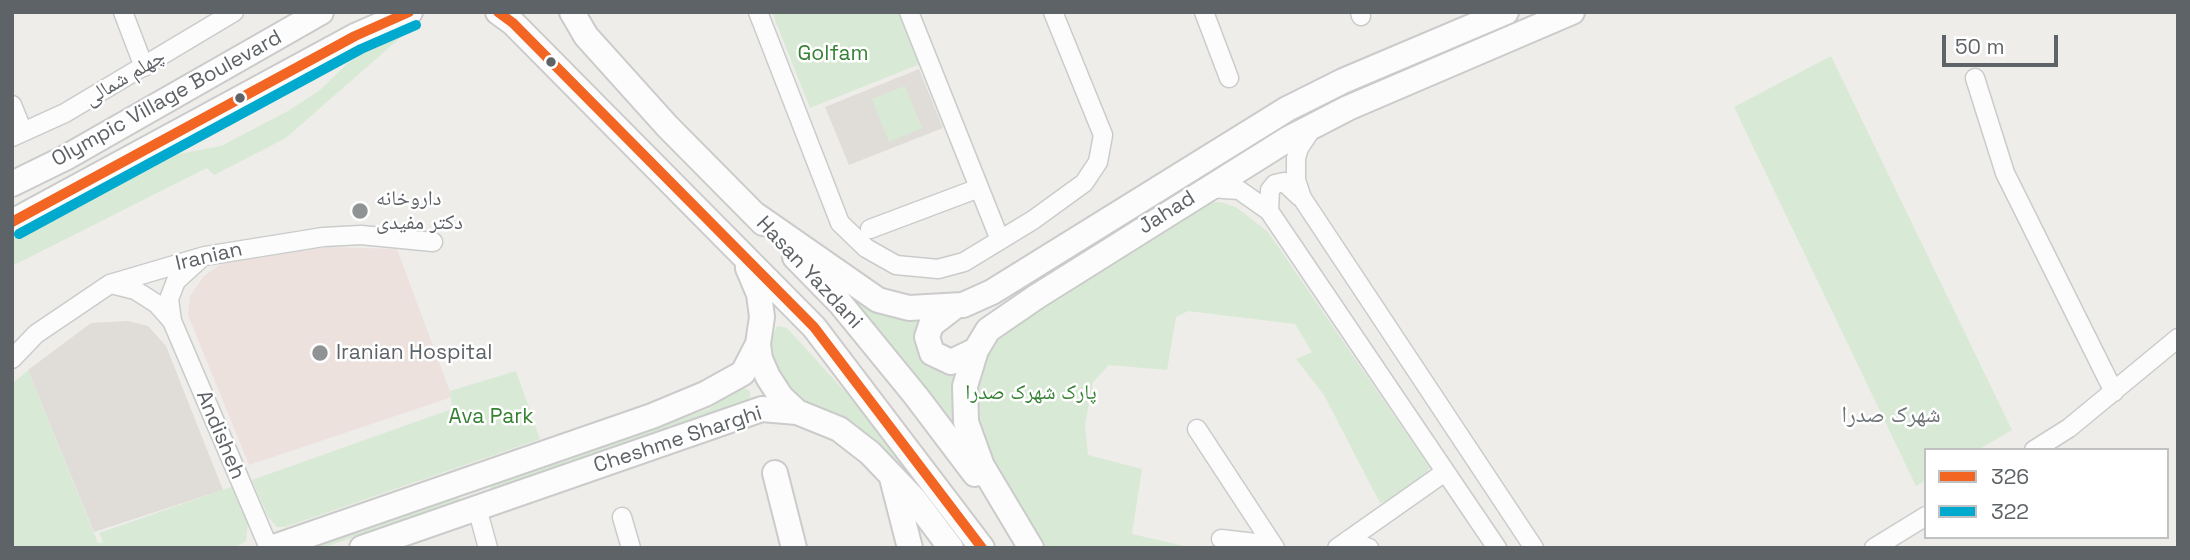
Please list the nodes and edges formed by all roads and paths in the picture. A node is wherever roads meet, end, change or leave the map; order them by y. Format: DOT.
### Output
graph roads {
  1 [pos="122,12"];
  2 [pos="234,12"];
  3 [pos="321,12"];
  4 [pos="410,12"];
  5 [pos="498,12"];
  6 [pos="572,12"];
  7 [pos="758,12"];
  8 [pos="909,12"];
  9 [pos="1053,12"];
  10 [pos="1204,12"];
  11 [pos="1506,12"];
  12 [pos="1573,12"];
  13 [pos="144,67"];
  14 [pos="1229,78"];
  15 [pos="1975,78"];
  16 [pos="12,105"];
  17 [pos="1319,123"];
  18 [pos="18,135"];
  19 [pos="12,184"];
  20 [pos="979,188"];
  21 [pos="1206,189"];
  22 [pos="1302,198"];
  23 [pos="1269,211"];
  24 [pos="753,213"];
  25 [pos="12,222"];
  26 [pos="870,229"];
  27 [pos="1000,240"];
  28 [pos="433,242"];
  29 [pos="205,256"];
  30 [pos="743,256"];
  31 [pos="110,284"];
  32 [pos="953,307"];
  33 [pos="172,321"];
  34 [pos="2178,338"];
  35 [pos="758,344"];
  36 [pos="976,351"];
  37 [pos="12,359"];
  38 [pos="743,373"];
  39 [pos="2114,392"];
  40 [pos="762,409"];
  41 [pos="797,412"];
  42 [pos="1196,429"];
  43 [pos="2037,448"];
  44 [pos="1445,472"];
  45 [pos="775,473"];
  46 [pos="892,477"];
  47 [pos="477,508"];
  48 [pos="622,517"];
  49 [pos="1924,517"];
  50 [pos="1221,539"];
  51 [pos="396,542"];
  52 [pos="1343,544"];
  53 [pos="1274,546"];
  54 [pos="270,548"];
  55 [pos="362,548"];
  56 [pos="488,548"];
  57 [pos="631,548"];
  58 [pos="794,548"];
  59 [pos="910,548"];
  60 [pos="951,548"];
  61 [pos="982,548"];
  62 [pos="1030,548"];
  63 [pos="1369,548"];
  64 [pos="1497,548"];
  65 [pos="1534,548"];
  66 [pos="1874,548"];
  1 -- 13 [label="street"];
  2 -- 13 [label="street, چهلم شمالی"];
  3 -- 19 [label="street, Olympic Village Boulevard"];
  4 -- 25 [label="street, Olympic Village Boulevard"];
  5 -- 30 [label="street, Hasan Yazdani"];
  6 -- 24 [label="street, Hasan Yazdani"];
  7 -- 27 [label="street"];
  8 -- 20 [label="street"];
  9 -- 27 [label="street"];
  10 -- 14 [label="street"];
  11 -- 32 [label="street, Jahad"];
  12 -- 17 [label="street, Jahad"];
  13 -- 18 [label="street, چهلم شمالی"];
  15 -- 39 [label="street"];
  16 -- 18 [label="street"];
  17 -- 21 [label="street, Jahad"];
  17 -- 22 [label="street"];
  20 -- 26 [label="street"];
  20 -- 27 [label="street"];
  21 -- 23 [label="street"];
  21 -- 36 [label="street, Jahad"];
  22 -- 23 [label="street"];
  22 -- 65 [label="street"];
  23 -- 44 [label="street"];
  24 -- 32 [label="street, Jahad"];
  24 -- 62 [label="street, Hasan Yazdani"];
  28 -- 29 [label="street, Iranian"];
  29 -- 31 [label="street, Iranian"];
  29 -- 33 [label="street"];
  30 -- 35 [label="street, Cheshme Sharghi"];
  30 -- 61 [label="street, Hasan Yazdani"];
  31 -- 33 [label="street"];
  31 -- 37 [label="street, Iranian"];
  32 -- 36 [label="street"];
  33 -- 54 [label="street, Andisheh"];
  34 -- 39 [label="street"];
  35 -- 38 [label="street, Cheshme Sharghi"];
  35 -- 41 [label="street"];
  36 -- 62 [label="street, Jahad"];
  38 -- 40 [label="street"];
  38 -- 54 [label="street, Cheshme Sharghi"];
  39 -- 43 [label="street"];
  40 -- 41 [label="street, Cheshme Sharghi"];
  40 -- 47 [label="street, Cheshme Sharghi"];
  41 -- 46 [label="street, Cheshme Sharghi"];
  42 -- 53 [label="street"];
  44 -- 52 [label="street"];
  44 -- 64 [label="street"];
  45 -- 58 [label="street"];
  46 -- 59 [label="street"];
  46 -- 60 [label="street, Cheshme Sharghi"];
  47 -- 51 [label="street, Cheshme Sharghi"];
  47 -- 56 [label="street"];
  48 -- 57 [label="street"];
  49 -- 66 [label="street"];
  50 -- 53 [label="street"];
  51 -- 55 [label="street, Cheshme Sharghi"];
  52 -- 63 [label="street"];
}
